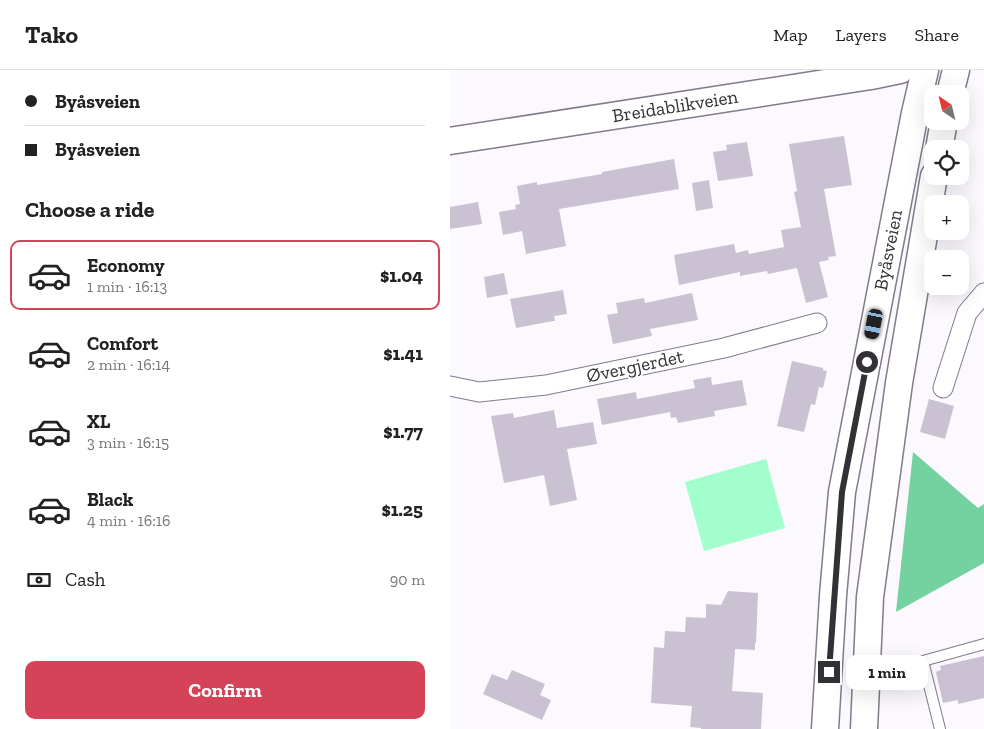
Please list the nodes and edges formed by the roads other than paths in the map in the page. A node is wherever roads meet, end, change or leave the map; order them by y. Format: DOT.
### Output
graph roads {
  1 [pos="900,70"];
  2 [pos="925,70"];
  3 [pos="956,70"];
  4 [pos="952,85"];
  5 [pos="450,140"];
  6 [pos="932,185"];
  7 [pos="984,293"];
  8 [pos="817,323"];
  9 [pos="450,386"];
  10 [pos="943,388"];
  11 [pos="984,644"];
  12 [pos="825,729"];
  13 [pos="864,729"];
  14 [pos="940,729"];
  1 -- 5 [label="main road, Breidablikveien"];
  2 -- 12 [label="main road, Byåsveien"];
  3 -- 4 [label="main road"];
  6 -- 13 [label="main road, Byåsveien"];
  7 -- 10 [label="street"];
  8 -- 9 [label="street, Øvergjerdet"];
  11 -- 14 [label="lane"];
}
